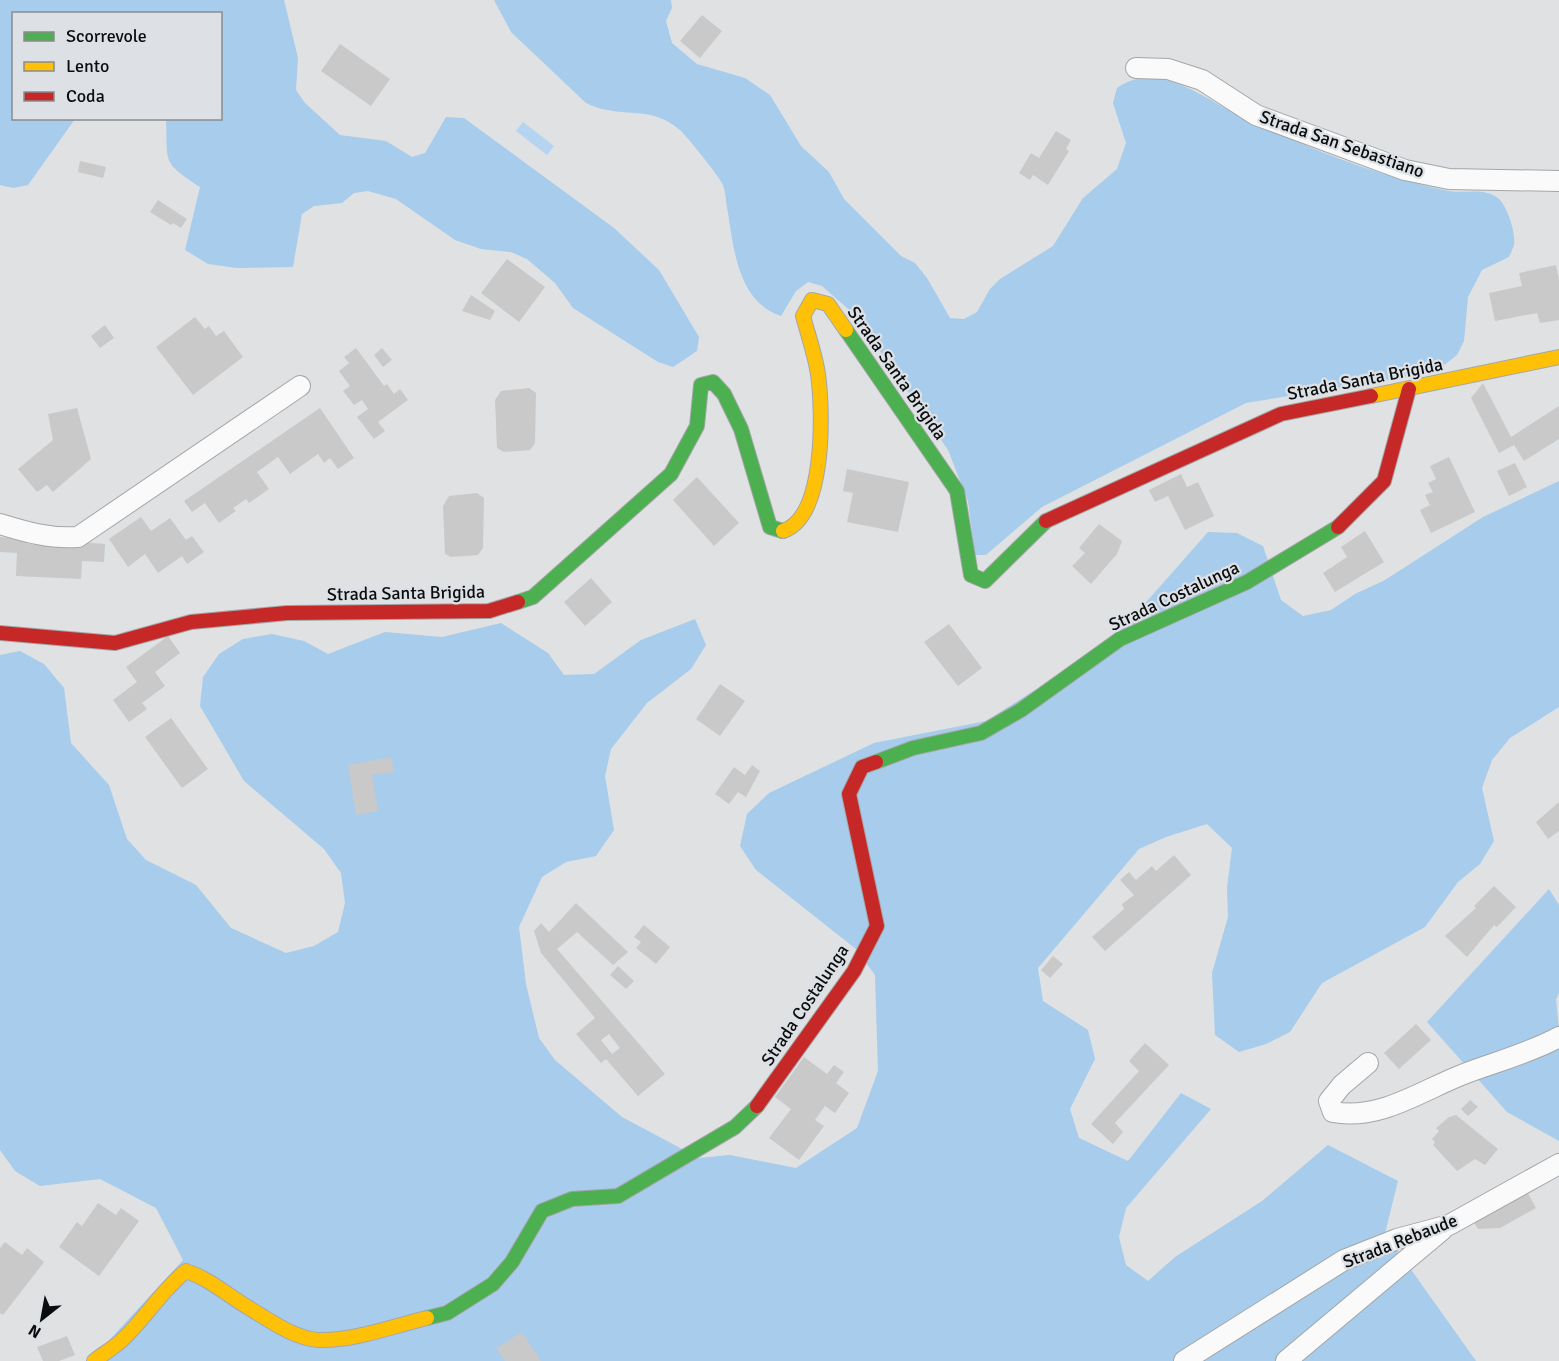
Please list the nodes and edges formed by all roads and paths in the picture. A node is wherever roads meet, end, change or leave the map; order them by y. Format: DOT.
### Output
graph roads {
  1 [pos="1136,68"];
  2 [pos="1559,181"];
  3 [pos="1559,357"];
  4 [pos="300,386"];
  5 [pos="1409,389"];
  6 [pos="0,524"];
  7 [pos="0,633"];
  8 [pos="1559,1037"];
  9 [pos="1368,1063"];
  10 [pos="1559,1164"];
  11 [pos="1449,1225"];
  12 [pos="94,1361"];
  13 [pos="1184,1361"];
  14 [pos="1286,1361"];
  1 -- 2 [label="street, Strada San Sebastiano"];
  3 -- 5 [label="street, Strada Santa Brigida"];
  4 -- 6 [label="street"];
  5 -- 7 [label="street, Strada Santa Brigida"];
  5 -- 12 [label="street, Strada Costalunga"];
  8 -- 9 [label="street"];
  10 -- 11 [label="street, Strada Rebaude"];
  11 -- 13 [label="street, Strada Rebaude"];
  11 -- 14 [label="street"];
}
